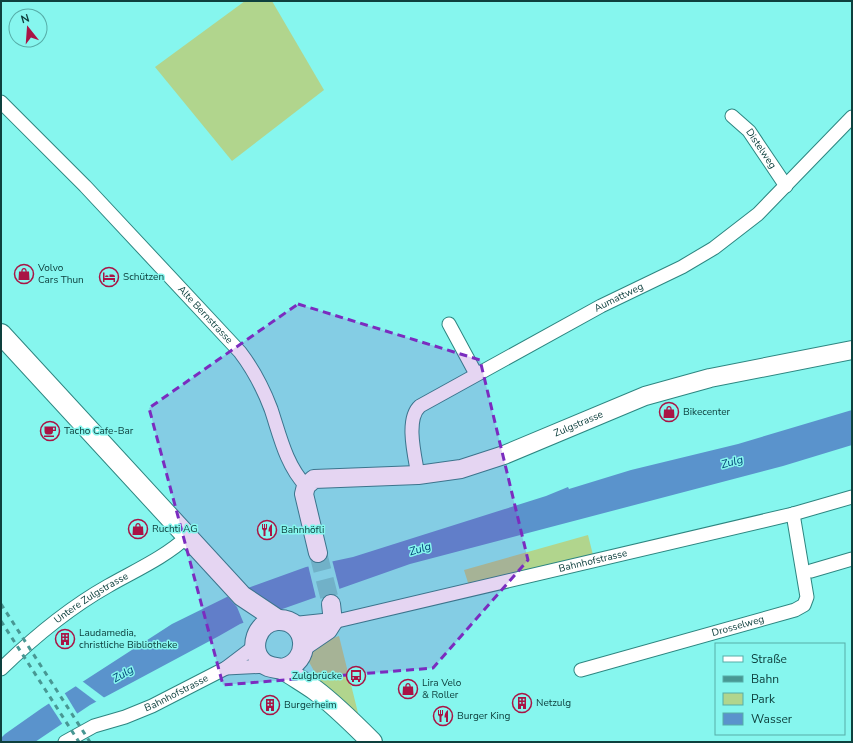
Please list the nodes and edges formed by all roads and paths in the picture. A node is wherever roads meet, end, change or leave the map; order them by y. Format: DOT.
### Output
graph roads {
  1 [pos="1,102"];
  2 [pos="732,116"];
  3 [pos="852,117"];
  4 [pos="786,186"];
  5 [pos="449,324"];
  6 [pos="1,334"];
  7 [pos="852,350"];
  8 [pos="476,374"];
  9 [pos="418,475"];
  10 [pos="306,486"];
  11 [pos="852,497"];
  12 [pos="793,514"];
  13 [pos="188,536"];
  14 [pos="318,553"];
  15 [pos="852,559"];
  16 [pos="811,571"];
  17 [pos="237,591"];
  18 [pos="331,604"];
  19 [pos="282,622"];
  20 [pos="333,622"];
  21 [pos="256,636"];
  22 [pos="302,652"];
  23 [pos="226,668"];
  24 [pos="274,668"];
  25 [pos="1,669"];
  26 [pos="582,670"];
  27 [pos="315,690"];
  28 [pos="65,742"];
  29 [pos="372,742"];
  1 -- 10 [label="street, Alte Bernstrasse"];
  2 -- 4 [label="street, Distelweg"];
  3 -- 4 [label="street, Aumattweg"];
  4 -- 8 [label="street, Aumattweg"];
  5 -- 8 [label="street"];
  6 -- 13 [label="main road"];
  7 -- 9 [label="street, Zulgstrasse"];
  8 -- 9 [label="street, Aumattweg"];
  9 -- 10 [label="street, Zulgstrasse"];
  10 -- 14 [label="street"];
  11 -- 12 [label="street, Bahnhofstrasse"];
  12 -- 20 [label="street, Bahnhofstrasse"];
  12 -- 26 [label="street, Drosselweg"];
  13 -- 17 [label="main road"];
  13 -- 25 [label="street, Untere Zulgstrasse"];
  15 -- 16 [label="street"];
  17 -- 19 [label="main road"];
  17 -- 21 [label="main road"];
  18 -- 20 [label="street"];
  19 -- 20 [label="street"];
  19 -- 21 [label="main road"];
  19 -- 22 [label="main road"];
  20 -- 22 [label="street"];
  21 -- 23 [label="street, Bahnhofstrasse"];
  21 -- 24 [label="main road"];
  22 -- 24 [label="main road"];
  22 -- 27 [label="main road"];
  23 -- 24 [label="street, Bahnhofstrasse"];
  23 -- 28 [label="street, Bahnhofstrasse"];
  24 -- 27 [label="main road"];
  27 -- 29 [label="main road"];
}
